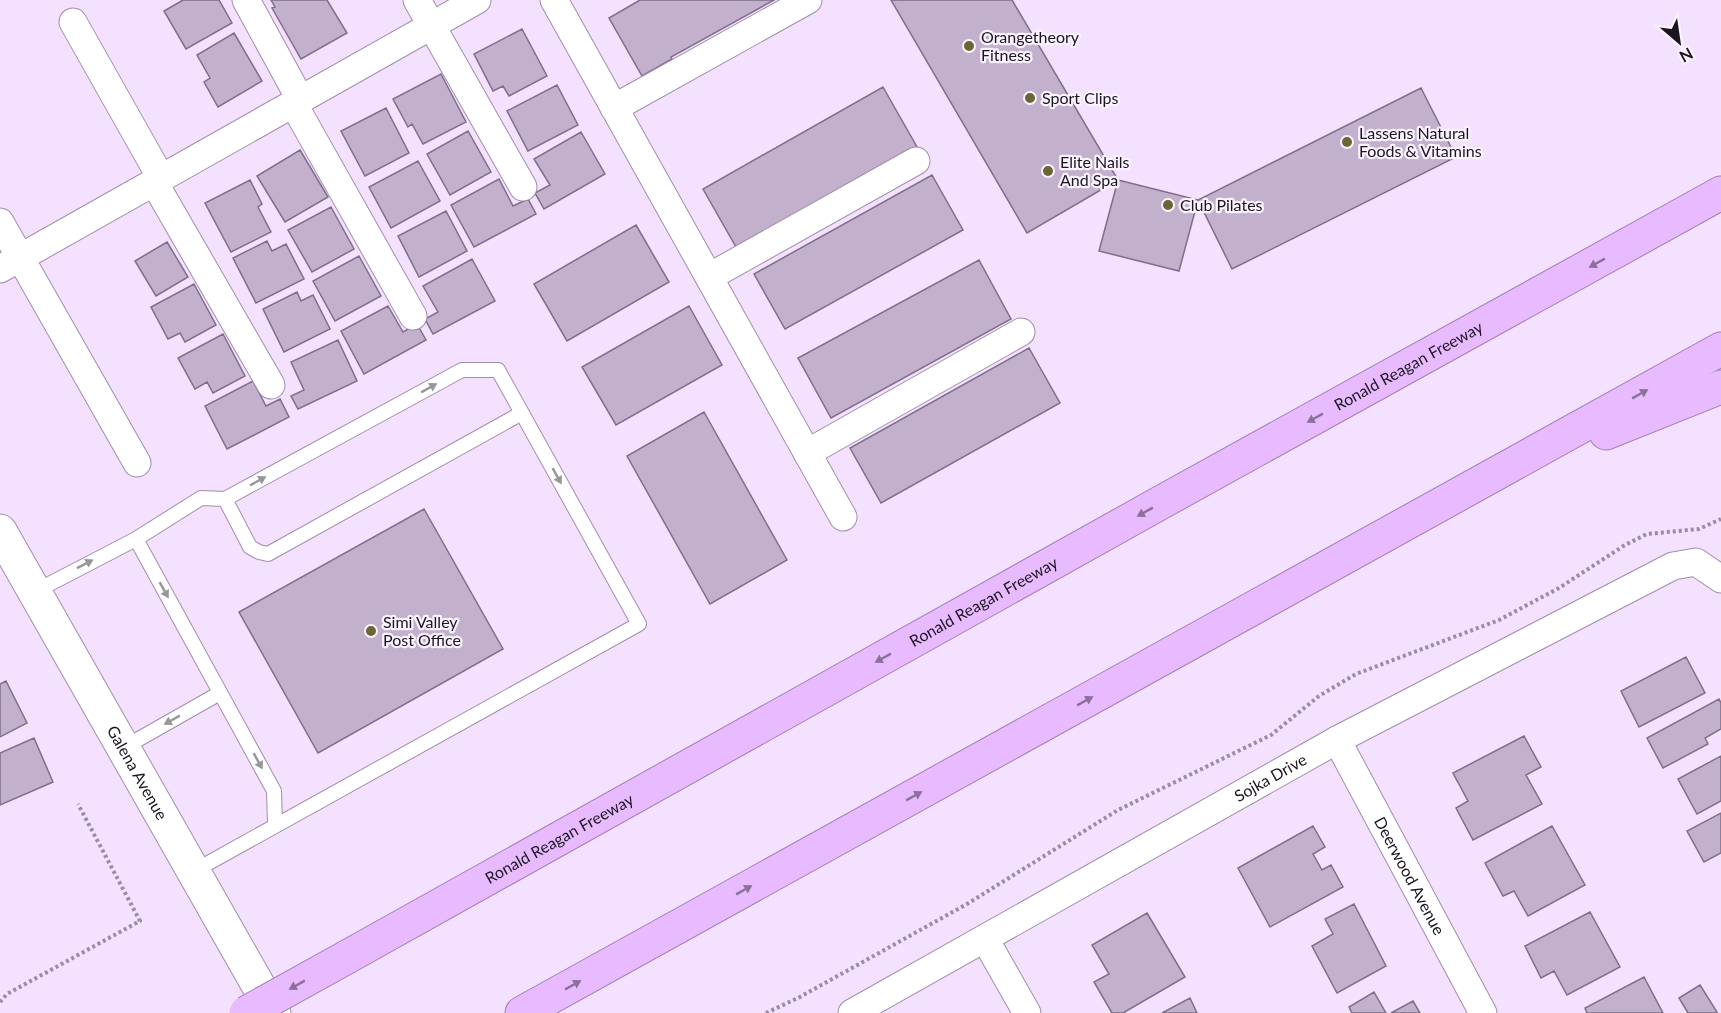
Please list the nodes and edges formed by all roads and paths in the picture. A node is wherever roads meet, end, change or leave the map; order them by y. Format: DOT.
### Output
graph roads {
  1 [pos="246,0"];
  2 [pos="417,0"];
  3 [pos="477,0"];
  4 [pos="554,0"];
  5 [pos="808,0"];
  6 [pos="74,22"];
  7 [pos="432,26"];
  8 [pos="297,101"];
  9 [pos="614,108"];
  10 [pos="916,161"];
  11 [pos="1721,178"];
  12 [pos="157,180"];
  13 [pos="523,187"];
  14 [pos="1721,193"];
  15 [pos="0,222"];
  16 [pos="1628,245"];
  17 [pos="10,263"];
  18 [pos="709,277"];
  19 [pos="413,316"];
  20 [pos="1022,332"];
  21 [pos="1721,349"];
  22 [pos="271,385"];
  23 [pos="1721,387"];
  24 [pos="522,413"];
  25 [pos="807,453"];
  26 [pos="136,463"];
  27 [pos="1478,483"];
  28 [pos="225,499"];
  29 [pos="843,517"];
  30 [pos="1721,519"];
  31 [pos="0,531"];
  32 [pos="136,539"];
  33 [pos="1721,579"];
  34 [pos="34,592"];
  35 [pos="220,693"];
  36 [pos="1337,740"];
  37 [pos="123,748"];
  38 [pos="78,804"];
  39 [pos="275,824"];
  40 [pos="194,871"];
  41 [pos="985,939"];
  42 [pos="0,1002"];
  43 [pos="246,1013"];
  44 [pos="274,1013"];
  45 [pos="522,1013"];
  46 [pos="766,1013"];
  47 [pos="852,1013"];
  48 [pos="1027,1013"];
  49 [pos="1483,1013"];
  1 -- 8 [label="street"];
  2 -- 7 [label="street"];
  3 -- 7 [label="street"];
  4 -- 9 [label="street"];
  5 -- 9 [label="street"];
  6 -- 12 [label="street"];
  7 -- 8 [label="street"];
  7 -- 13 [label="street"];
  8 -- 12 [label="street"];
  8 -- 19 [label="street"];
  9 -- 18 [label="street"];
  10 -- 18 [label="street"];
  11 -- 16 [label="highway"];
  12 -- 17 [label="street"];
  12 -- 22 [label="street"];
  14 -- 16 [label="highway, Ronald Reagan Freeway"];
  15 -- 17 [label="street"];
  16 -- 43 [label="highway, Ronald Reagan Freeway, one-way, bridge"];
  17 -- 26 [label="street"];
  18 -- 25 [label="street"];
  20 -- 25 [label="street"];
  27 -- 21 [label="highway, one-way"];
  23 -- 27 [label="highway"];
  28 -- 24 [label="lane, one-way"];
  24 -- 28 [label="lane"];
  24 -- 39 [label="lane, one-way"];
  25 -- 29 [label="street"];
  45 -- 27 [label="highway, one-way"];
  28 -- 32 [label="lane"];
  30 -- 46 [label="path"];
  31 -- 34 [label="street, Galena Avenue"];
  34 -- 32 [label="lane, one-way"];
  32 -- 35 [label="lane, one-way"];
  33 -- 36 [label="street, Sojka Drive"];
  34 -- 37 [label="street, Galena Avenue"];
  35 -- 37 [label="lane, one-way"];
  35 -- 39 [label="lane, one-way"];
  36 -- 41 [label="street, Sojka Drive"];
  36 -- 49 [label="street, Deerwood Avenue"];
  37 -- 40 [label="street, Galena Avenue"];
  38 -- 42 [label="path"];
  39 -- 40 [label="lane"];
  40 -- 44 [label="street, Galena Avenue"];
  41 -- 47 [label="street, Sojka Drive"];
  41 -- 48 [label="street"];
}
